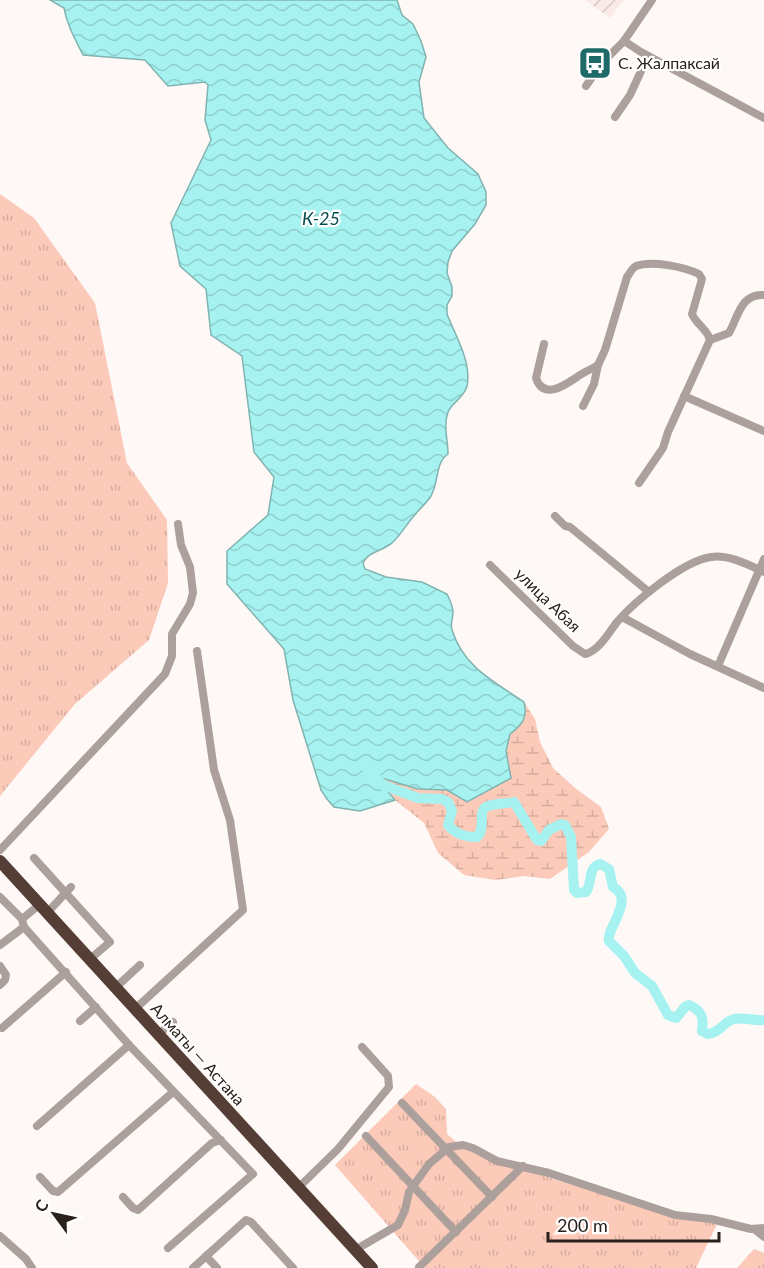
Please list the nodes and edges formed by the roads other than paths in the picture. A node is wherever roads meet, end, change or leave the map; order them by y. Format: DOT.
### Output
graph roads {
  1 [pos="652,0"];
  2 [pos="624,41"];
  3 [pos="648,56"];
  4 [pos="586,86"];
  5 [pos="615,117"];
  6 [pos="764,118"];
  7 [pos="764,295"];
  8 [pos="710,340"];
  9 [pos="544,344"];
  10 [pos="598,365"];
  11 [pos="684,396"];
  12 [pos="583,406"];
  13 [pos="764,431"];
  14 [pos="639,483"];
  15 [pos="555,516"];
  16 [pos="178,524"];
  17 [pos="764,559"];
  18 [pos="490,565"];
  19 [pos="761,571"];
  20 [pos="649,592"];
  21 [pos="622,617"];
  22 [pos="197,651"];
  23 [pos="718,666"];
  24 [pos="764,688"];
  25 [pos="0,850"];
  26 [pos="34,858"];
  27 [pos="0,861"];
  28 [pos="69,890"];
  29 [pos="0,897"];
  30 [pos="43,909"];
  31 [pos="23,923"];
  32 [pos="0,945"];
  33 [pos="90,959"];
  34 [pos="140,965"];
  35 [pos="0,966"];
  36 [pos="66,972"];
  37 [pos="0,985"];
  38 [pos="115,988"];
  39 [pos="96,1007"];
  40 [pos="135,1010"];
  41 [pos="80,1021"];
  42 [pos="173,1022"];
  43 [pos="2,1028"];
  44 [pos="158,1035"];
  45 [pos="129,1045"];
  46 [pos="362,1047"];
  47 [pos="173,1092"];
  48 [pos="402,1103"];
  49 [pos="38,1126"];
  50 [pos="366,1136"];
  51 [pos="220,1140"];
  52 [pos="445,1150"];
  53 [pos="523,1166"];
  54 [pos="40,1177"];
  55 [pos="412,1187"];
  56 [pos="298,1188"];
  57 [pos="123,1197"];
  58 [pos="492,1197"];
  59 [pos="764,1228"];
  60 [pos="754,1229"];
  61 [pos="456,1232"];
  62 [pos="0,1236"];
  63 [pos="764,1237"];
  64 [pos="168,1248"];
  65 [pos="355,1250"];
  66 [pos="206,1256"];
  67 [pos="419,1267"];
  68 [pos="32,1268"];
  69 [pos="193,1268"];
  70 [pos="217,1268"];
  71 [pos="293,1268"];
  72 [pos="372,1268"];
  1 -- 2 [label="street"];
  2 -- 3 [label="street"];
  2 -- 4 [label="street"];
  3 -- 5 [label="street"];
  3 -- 6 [label="street"];
  7 -- 8 [label="street"];
  8 -- 10 [label="street"];
  8 -- 11 [label="street"];
  9 -- 10 [label="street"];
  10 -- 12 [label="street"];
  11 -- 13 [label="street"];
  11 -- 14 [label="street"];
  15 -- 20 [label="street"];
  16 -- 25 [label="street"];
  17 -- 19 [label="street"];
  18 -- 21 [label="street, улица Абая"];
  19 -- 20 [label="street, улица Абая"];
  19 -- 23 [label="street"];
  20 -- 21 [label="street, улица Абая"];
  21 -- 23 [label="street"];
  22 -- 40 [label="street"];
  23 -- 24 [label="street"];
  26 -- 28 [label="street"];
  27 -- 30 [label="highway, Алматы — Астана"];
  28 -- 30 [label="street"];
  28 -- 33 [label="street"];
  29 -- 31 [label="street"];
  30 -- 31 [label="street"];
  30 -- 33 [label="highway, Алматы — Астана"];
  31 -- 32 [label="street"];
  31 -- 36 [label="street"];
  33 -- 38 [label="highway, Алматы — Астана"];
  34 -- 38 [label="street"];
  35 -- 37 [label="street"];
  36 -- 39 [label="street"];
  36 -- 43 [label="street"];
  38 -- 40 [label="highway, Алматы — Астана"];
  39 -- 41 [label="street"];
  39 -- 45 [label="street"];
  40 -- 44 [label="highway, Алматы — Астана"];
  42 -- 44 [label="street"];
  44 -- 56 [label="highway, Алматы — Астана"];
  45 -- 47 [label="street"];
  45 -- 49 [label="street"];
  46 -- 56 [label="street"];
  47 -- 51 [label="street"];
  47 -- 54 [label="street"];
  48 -- 52 [label="street"];
  50 -- 55 [label="street"];
  51 -- 57 [label="street"];
  51 -- 64 [label="street"];
  52 -- 53 [label="street"];
  52 -- 55 [label="street"];
  52 -- 58 [label="street"];
  53 -- 58 [label="street"];
  53 -- 60 [label="street"];
  55 -- 61 [label="street"];
  55 -- 65 [label="street"];
  56 -- 65 [label="highway, Алматы — Астана"];
  58 -- 61 [label="street"];
  59 -- 60 [label="street"];
  60 -- 63 [label="street"];
  61 -- 67 [label="street"];
  62 -- 68 [label="street"];
  65 -- 72 [label="highway, Алматы — Астана"];
  66 -- 69 [label="street"];
  66 -- 70 [label="street"];
  66 -- 71 [label="street"];
}
